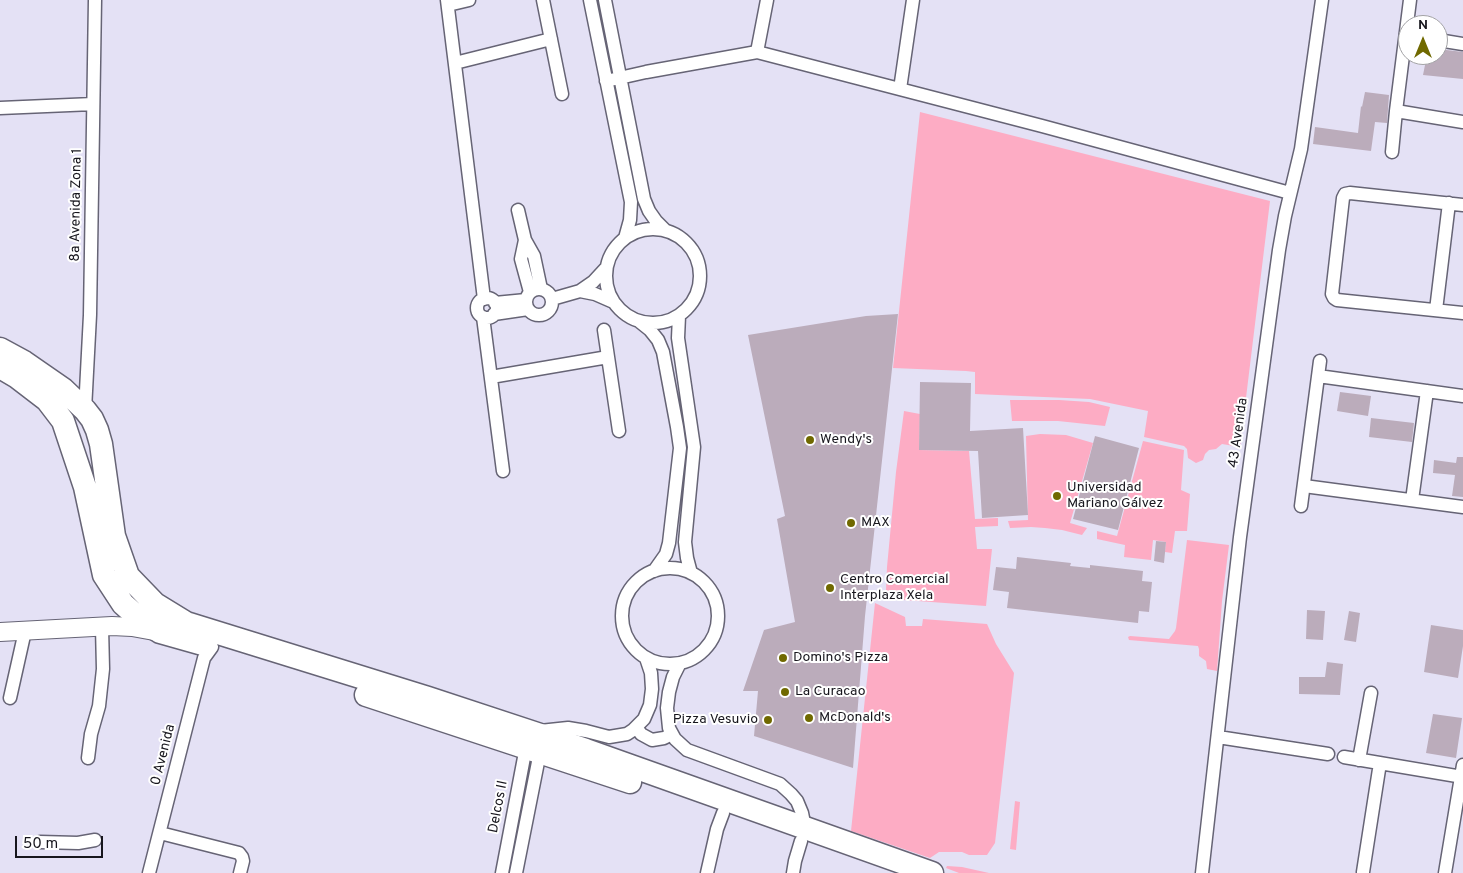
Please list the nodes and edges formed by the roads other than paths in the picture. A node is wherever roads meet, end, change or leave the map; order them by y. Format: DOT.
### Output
graph roads {
  1 [pos="95,0"];
  2 [pos="469,0"];
  3 [pos="543,0"];
  4 [pos="590,0"];
  5 [pos="604,0"];
  6 [pos="767,0"];
  7 [pos="913,0"];
  8 [pos="1322,0"];
  9 [pos="1410,0"];
  10 [pos="447,3"];
  11 [pos="1409,15"];
  12 [pos="551,39"];
  13 [pos="1448,42"];
  14 [pos="1463,44"];
  15 [pos="758,52"];
  16 [pos="455,63"];
  17 [pos="1403,65"];
  18 [pos="620,78"];
  19 [pos="606,81"];
  20 [pos="900,89"];
  21 [pos="562,94"];
  22 [pos="93,104"];
  23 [pos="0,108"];
  24 [pos="1396,111"];
  25 [pos="1463,122"];
  26 [pos="1392,152"];
  27 [pos="1290,193"];
  28 [pos="1449,203"];
  29 [pos="1463,205"];
  30 [pos="518,210"];
  31 [pos="665,230"];
  32 [pos="625,238"];
  33 [pos="605,269"];
  34 [pos="580,291"];
  35 [pos="531,298"];
  36 [pos="552,299"];
  37 [pos="611,301"];
  38 [pos="489,308"];
  39 [pos="1436,310"];
  40 [pos="1463,313"];
  41 [pos="679,316"];
  42 [pos="640,322"];
  43 [pos="604,330"];
  44 [pos="0,349"];
  45 [pos="608,357"];
  46 [pos="1320,361"];
  47 [pos="0,367"];
  48 [pos="1318,376"];
  49 [pos="491,377"];
  50 [pos="1427,391"];
  51 [pos="1463,396"];
  52 [pos="85,410"];
  53 [pos="98,430"];
  54 [pos="66,431"];
  55 [pos="619,431"];
  56 [pos="503,471"];
  57 [pos="1304,486"];
  58 [pos="1412,500"];
  59 [pos="1301,506"];
  60 [pos="1463,507"];
  61 [pos="654,571"];
  62 [pos="691,573"];
  63 [pos="102,627"];
  64 [pos="25,631"];
  65 [pos="0,632"];
  66 [pos="160,632"];
  67 [pos="212,647"];
  68 [pos="646,658"];
  69 [pos="680,663"];
  70 [pos="1371,693"];
  71 [pos="10,698"];
  72 [pos="637,728"];
  73 [pos="672,734"];
  74 [pos="1218,737"];
  75 [pos="532,744"];
  76 [pos="1328,754"];
  77 [pos="1344,757"];
  78 [pos="88,758"];
  79 [pos="1359,760"];
  80 [pos="1380,763"];
  81 [pos="1462,773"];
  82 [pos="723,813"];
  83 [pos="160,833"];
  84 [pos="803,835"];
  85 [pos="95,840"];
  86 [pos="40,842"];
  87 [pos="1363,872"];
  88 [pos="149,873"];
  89 [pos="240,873"];
  90 [pos="502,873"];
  91 [pos="516,873"];
  92 [pos="707,873"];
  93 [pos="793,873"];
  94 [pos="893,873"];
  95 [pos="932,873"];
  96 [pos="1202,873"];
  97 [pos="1445,873"];
  1 -- 22 [label="street, 8a Avenida Zona 1"];
  2 -- 10 [label="street"];
  3 -- 12 [label="street"];
  4 -- 19 [label="street"];
  5 -- 18 [label="street"];
  6 -- 15 [label="street"];
  7 -- 20 [label="street"];
  8 -- 27 [label="street, 43 Avenida"];
  9 -- 11 [label="street"];
  10 -- 16 [label="street"];
  12 -- 16 [label="street"];
  12 -- 21 [label="street"];
  13 -- 14 [label="street"];
  15 -- 18 [label="street"];
  15 -- 20 [label="street"];
  16 -- 38 [label="street"];
  17 -- 24 [label="street"];
  18 -- 19 [label="street"];
  18 -- 31 [label="street"];
  19 -- 32 [label="street"];
  20 -- 27 [label="street"];
  22 -- 23 [label="street"];
  22 -- 52 [label="street, 8a Avenida Zona 1"];
  24 -- 25 [label="street"];
  24 -- 26 [label="street"];
  27 -- 74 [label="street, 43 Avenida"];
  28 -- 29 [label="street"];
  28 -- 39 [label="street"];
  28 -- 39 [label="street"];
  30 -- 35 [label="street"];
  31 -- 32 [label="street"];
  31 -- 41 [label="street"];
  32 -- 33 [label="street"];
  33 -- 34 [label="street"];
  33 -- 37 [label="street"];
  34 -- 36 [label="street"];
  34 -- 37 [label="street"];
  35 -- 36 [label="street"];
  35 -- 36 [label="street"];
  35 -- 38 [label="street"];
  37 -- 42 [label="street"];
  38 -- 49 [label="street"];
  39 -- 40 [label="street"];
  41 -- 42 [label="street"];
  41 -- 62 [label="street"];
  42 -- 61 [label="street"];
  43 -- 45 [label="street"];
  44 -- 52 [label="highway"];
  45 -- 49 [label="street"];
  45 -- 55 [label="street"];
  46 -- 48 [label="street"];
  47 -- 54 [label="highway"];
  48 -- 50 [label="street"];
  48 -- 57 [label="street"];
  49 -- 56 [label="street"];
  50 -- 51 [label="street"];
  50 -- 58 [label="street"];
  52 -- 53 [label="highway"];
  52 -- 54 [label="highway"];
  53 -- 54 [label="highway"];
  53 -- 75 [label="highway"];
  54 -- 66 [label="highway"];
  57 -- 58 [label="street"];
  57 -- 59 [label="street"];
  58 -- 60 [label="street"];
  61 -- 62 [label="street"];
  61 -- 68 [label="street"];
  62 -- 69 [label="street"];
  63 -- 64 [label="street"];
  63 -- 66 [label="street"];
  63 -- 78 [label="street"];
  64 -- 65 [label="street"];
  64 -- 71 [label="street"];
  66 -- 67 [label="highway"];
  67 -- 75 [label="highway"];
  67 -- 83 [label="street, 0 Avenida"];
  68 -- 69 [label="street"];
  68 -- 72 [label="street"];
  69 -- 73 [label="street"];
  70 -- 79 [label="street"];
  72 -- 73 [label="street"];
  72 -- 75 [label="street"];
  73 -- 84 [label="street"];
  74 -- 76 [label="street"];
  74 -- 96 [label="street, 43 Avenida"];
  75 -- 82 [label="highway"];
  75 -- 84 [label="highway"];
  75 -- 90 [label="street, Delcos II"];
  75 -- 91 [label="street"];
  77 -- 79 [label="street"];
  79 -- 80 [label="street"];
  80 -- 81 [label="street"];
  80 -- 87 [label="street"];
  81 -- 97 [label="street"];
  82 -- 84 [label="highway"];
  82 -- 92 [label="street"];
  83 -- 88 [label="street, 0 Avenida"];
  83 -- 89 [label="street"];
  84 -- 93 [label="street"];
  84 -- 94 [label="highway"];
  84 -- 95 [label="highway"];
  85 -- 86 [label="street"];
}
